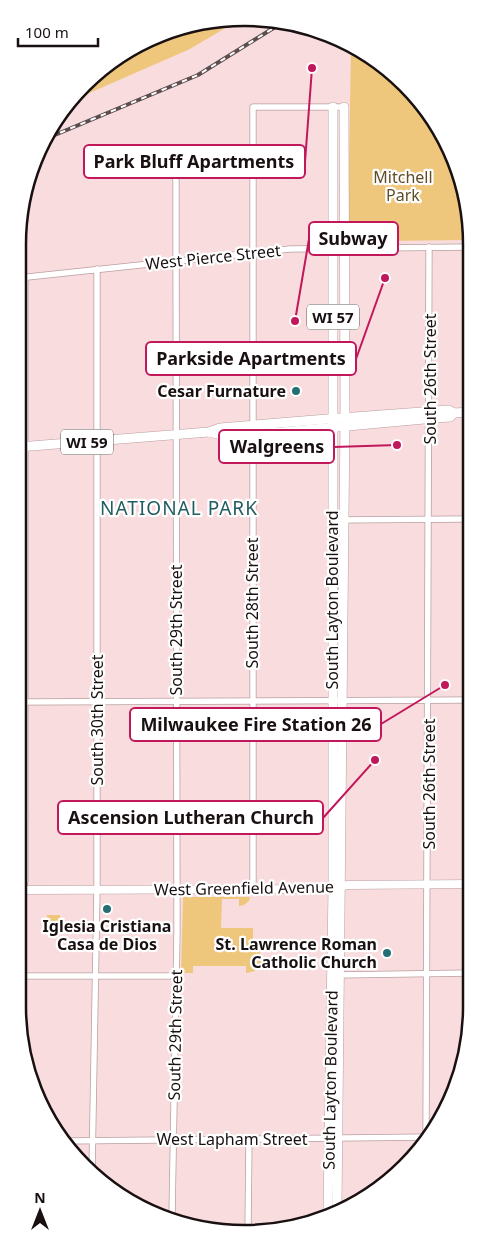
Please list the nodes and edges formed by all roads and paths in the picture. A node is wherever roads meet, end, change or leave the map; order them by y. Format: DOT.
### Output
graph roads {
  1 [pos="332,107"];
  2 [pos="344,107"];
  3 [pos="173,163"];
  4 [pos="345,229"];
  5 [pos="429,247"];
  6 [pos="463,247"];
  7 [pos="332,248"];
  8 [pos="345,248"];
  9 [pos="384,248"];
  10 [pos="253,253"];
  11 [pos="176,261"];
  12 [pos="97,269"];
  13 [pos="26,277"];
  14 [pos="333,335"];
  15 [pos="345,363"];
  16 [pos="463,412"];
  17 [pos="430,415"];
  18 [pos="345,422"];
  19 [pos="334,423"];
  20 [pos="253,429"];
  21 [pos="176,434"];
  22 [pos="97,441"];
  23 [pos="26,447"];
  24 [pos="430,519"];
  25 [pos="463,519"];
  26 [pos="332,520"];
  27 [pos="343,520"];
  28 [pos="332,700"];
  29 [pos="343,700"];
  30 [pos="429,700"];
  31 [pos="463,700"];
  32 [pos="176,701"];
  33 [pos="252,701"];
  34 [pos="26,702"];
  35 [pos="97,702"];
  36 [pos="429,884"];
  37 [pos="463,884"];
  38 [pos="337,887"];
  39 [pos="97,889"];
  40 [pos="253,889"];
  41 [pos="26,890"];
  42 [pos="177,890"];
  43 [pos="463,973"];
  44 [pos="428,974"];
  45 [pos="335,975"];
  46 [pos="26,976"];
  47 [pos="95,976"];
  48 [pos="176,976"];
  49 [pos="427,1126"];
  50 [pos="333,1138"];
  51 [pos="419,1138"];
  52 [pos="173,1139"];
  53 [pos="249,1139"];
  54 [pos="93,1140"];
  55 [pos="72,1141"];
  56 [pos="92,1163"];
  57 [pos="337,1204"];
  58 [pos="328,1208"];
  59 [pos="172,1212"];
  60 [pos="248,1225"];
  1 -- 2 [label="street"];
  1 -- 7 [label="main road, South Layton Boulevard / WI 57"];
  1 -- 10 [label="street, South 28th Street"];
  2 -- 4 [label="main road, South Layton Boulevard / WI 57"];
  3 -- 11 [label="street, South 29th Street"];
  4 -- 8 [label="main road, South Layton Boulevard / WI 57"];
  4 -- 9 [label="main road"];
  5 -- 6 [label="street, West Pierce Street"];
  5 -- 9 [label="street, West Pierce Street"];
  5 -- 17 [label="street, South 26th Street"];
  7 -- 8 [label="street, West Pierce Street"];
  7 -- 10 [label="street, West Pierce Street"];
  7 -- 14 [label="main road, South Layton Boulevard / WI 57"];
  8 -- 9 [label="street, West Pierce Street"];
  8 -- 15 [label="main road, South Layton Boulevard / WI 57"];
  10 -- 11 [label="street, West Pierce Street"];
  10 -- 20 [label="street, South 28th Street"];
  11 -- 12 [label="street, West Pierce Street"];
  11 -- 21 [label="street, South 29th Street"];
  12 -- 13 [label="street, West Pierce Street"];
  12 -- 22 [label="street, South 30th Street"];
  14 -- 15 [label="main road"];
  14 -- 19 [label="main road, South Layton Boulevard / WI 57"];
  15 -- 18 [label="main road, South Layton Boulevard / WI 57"];
  16 -- 17 [label="main road, WI 59"];
  17 -- 18 [label="main road, WI 59"];
  17 -- 24 [label="street, South 26th Street"];
  18 -- 19 [label="main road, WI 59"];
  18 -- 27 [label="main road, South Layton Boulevard"];
  19 -- 20 [label="main road, WI 59"];
  19 -- 26 [label="main road, South Layton Boulevard"];
  20 -- 21 [label="main road, WI 59"];
  20 -- 33 [label="street, South 28th Street"];
  21 -- 22 [label="main road, WI 59"];
  21 -- 32 [label="street, South 29th Street"];
  22 -- 23 [label="main road, WI 59"];
  22 -- 35 [label="street, South 30th Street"];
  24 -- 25 [label="street"];
  24 -- 27 [label="street"];
  24 -- 30 [label="street, South 26th Street"];
  26 -- 27 [label="street"];
  26 -- 28 [label="main road, South Layton Boulevard"];
  27 -- 29 [label="main road, South Layton Boulevard"];
  28 -- 29 [label="street"];
  28 -- 33 [label="street"];
  28 -- 38 [label="main road, South Layton Boulevard"];
  29 -- 30 [label="street"];
  29 -- 38 [label="main road, South Layton Boulevard"];
  30 -- 31 [label="street"];
  30 -- 36 [label="street, South 26th Street"];
  32 -- 33 [label="street"];
  32 -- 35 [label="street"];
  32 -- 42 [label="street, South 29th Street"];
  33 -- 40 [label="street, South 28th Street"];
  34 -- 35 [label="street"];
  35 -- 39 [label="street, South 30th Street"];
  36 -- 37 [label="main road, West Greenfield Avenue"];
  36 -- 38 [label="main road, West Greenfield Avenue"];
  36 -- 44 [label="street, South 26th Street"];
  38 -- 40 [label="main road, West Greenfield Avenue"];
  38 -- 45 [label="main road, South Layton Boulevard"];
  39 -- 41 [label="main road, West Greenfield Avenue"];
  39 -- 42 [label="main road, West Greenfield Avenue"];
  39 -- 47 [label="street, South 30th Street"];
  40 -- 42 [label="main road, West Greenfield Avenue"];
  42 -- 48 [label="street, South 29th Street"];
  43 -- 44 [label="street"];
  44 -- 45 [label="street"];
  44 -- 49 [label="street, South 26th Street"];
  45 -- 50 [label="main road, South Layton Boulevard"];
  46 -- 47 [label="street"];
  47 -- 48 [label="street"];
  47 -- 54 [label="street, South 30th Street"];
  48 -- 52 [label="street, South 29th Street"];
  50 -- 51 [label="street, West Lapham Street"];
  50 -- 53 [label="street, West Lapham Street"];
  50 -- 57 [label="main road, South Layton Boulevard"];
  50 -- 58 [label="main road, South Layton Boulevard"];
  52 -- 53 [label="street, West Lapham Street"];
  52 -- 54 [label="street, West Lapham Street"];
  52 -- 59 [label="street, South 29th Street"];
  53 -- 60 [label="street"];
  54 -- 55 [label="street, West Lapham Street"];
  54 -- 56 [label="street, South 30th Street"];
}
